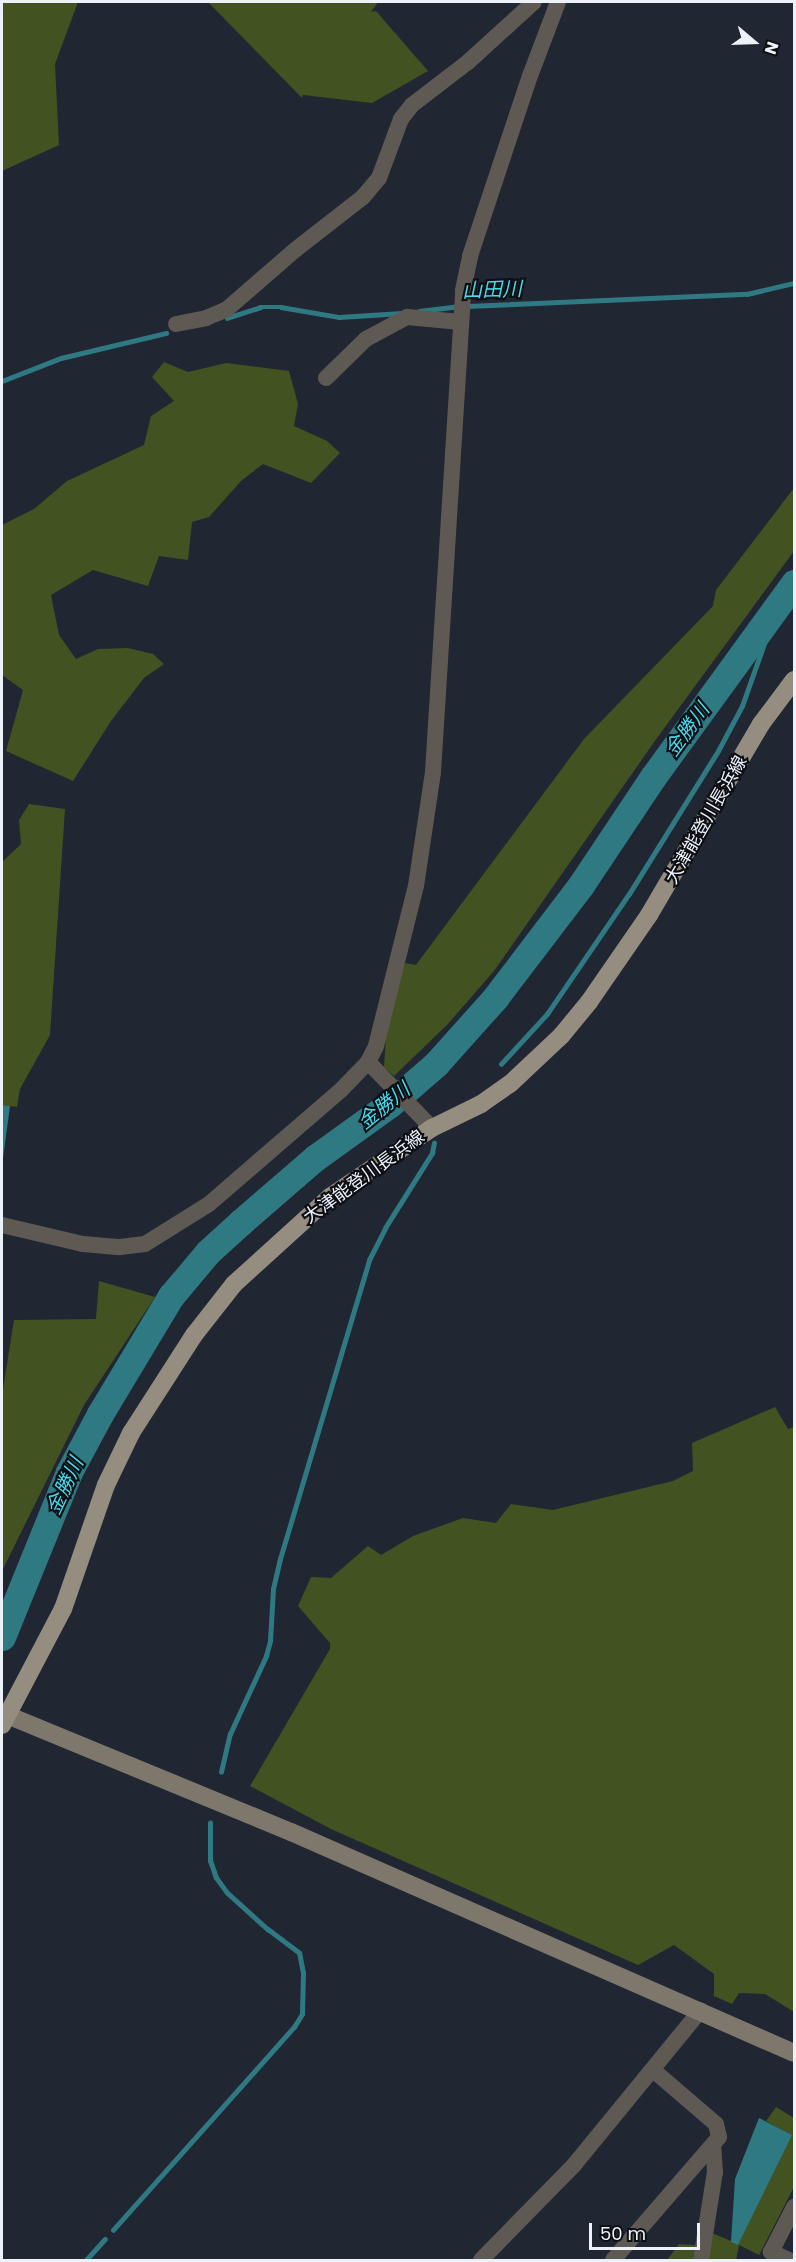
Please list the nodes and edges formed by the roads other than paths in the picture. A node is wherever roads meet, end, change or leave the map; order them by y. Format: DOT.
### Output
graph roads {
  1 [pos="534,2"];
  2 [pos="558,2"];
  3 [pos="461,319"];
  4 [pos="176,324"];
  5 [pos="326,378"];
  6 [pos="795,680"];
  7 [pos="373,1068"];
  8 [pos="429,1124"];
  9 [pos="2,1225"];
  10 [pos="4,1720"];
  11 [pos="701,2010"];
  12 [pos="795,2053"];
  13 [pos="653,2070"];
  14 [pos="713,2146"];
  15 [pos="795,2207"];
  16 [pos="482,2260"];
  17 [pos="613,2260"];
  18 [pos="701,2260"];
  19 [pos="789,2260"];
  1 -- 4 [label="street"];
  2 -- 3 [label="street"];
  3 -- 5 [label="street"];
  3 -- 7 [label="street"];
  6 -- 8 [label="main road, 大津能登川長浜線"];
  7 -- 8 [label="street"];
  7 -- 9 [label="street"];
  8 -- 10 [label="main road, 大津能登川長浜線"];
  10 -- 11 [label="street"];
  11 -- 12 [label="street"];
  11 -- 13 [label="street"];
  13 -- 14 [label="street"];
  13 -- 16 [label="street"];
  14 -- 17 [label="street"];
  14 -- 18 [label="street"];
  15 -- 19 [label="street"];
}
